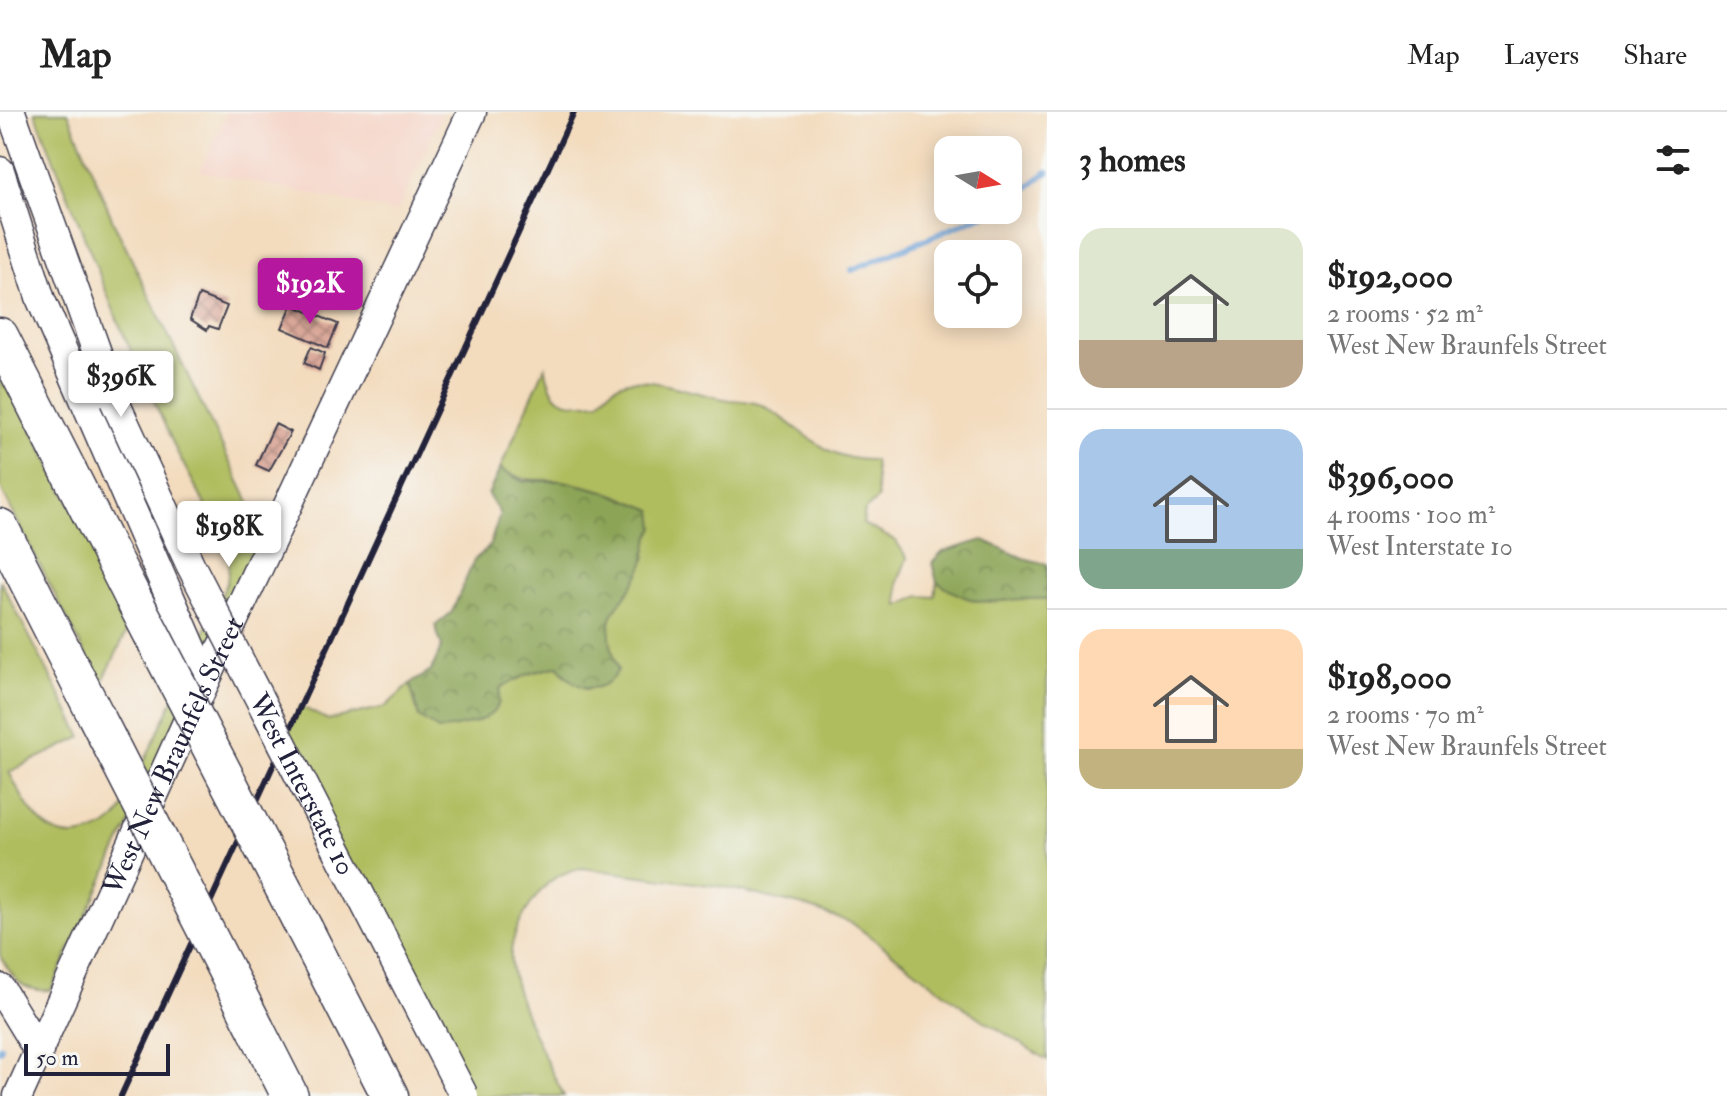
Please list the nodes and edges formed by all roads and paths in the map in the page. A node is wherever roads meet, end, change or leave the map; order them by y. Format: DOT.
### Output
graph roads {
  1 [pos="11,112"];
  2 [pos="472,112"];
  3 [pos="0,171"];
  4 [pos="0,336"];
  5 [pos="0,527"];
  6 [pos="206,680"];
  7 [pos="0,988"];
  8 [pos="39,1052"];
  9 [pos="18,1096"];
  10 [pos="290,1096"];
  11 [pos="390,1096"];
  12 [pos="464,1096"];
  1 -- 12 [label="main road, West Interstate 10, bridge"];
  2 -- 6 [label="main road, West New Braunfels Street"];
  3 -- 6 [label="main road"];
  4 -- 11 [label="highway, bridge"];
  5 -- 10 [label="highway, bridge"];
  6 -- 8 [label="main road, West New Braunfels Street"];
  7 -- 8 [label="main road"];
  8 -- 9 [label="main road, West New Braunfels Street"];
}
